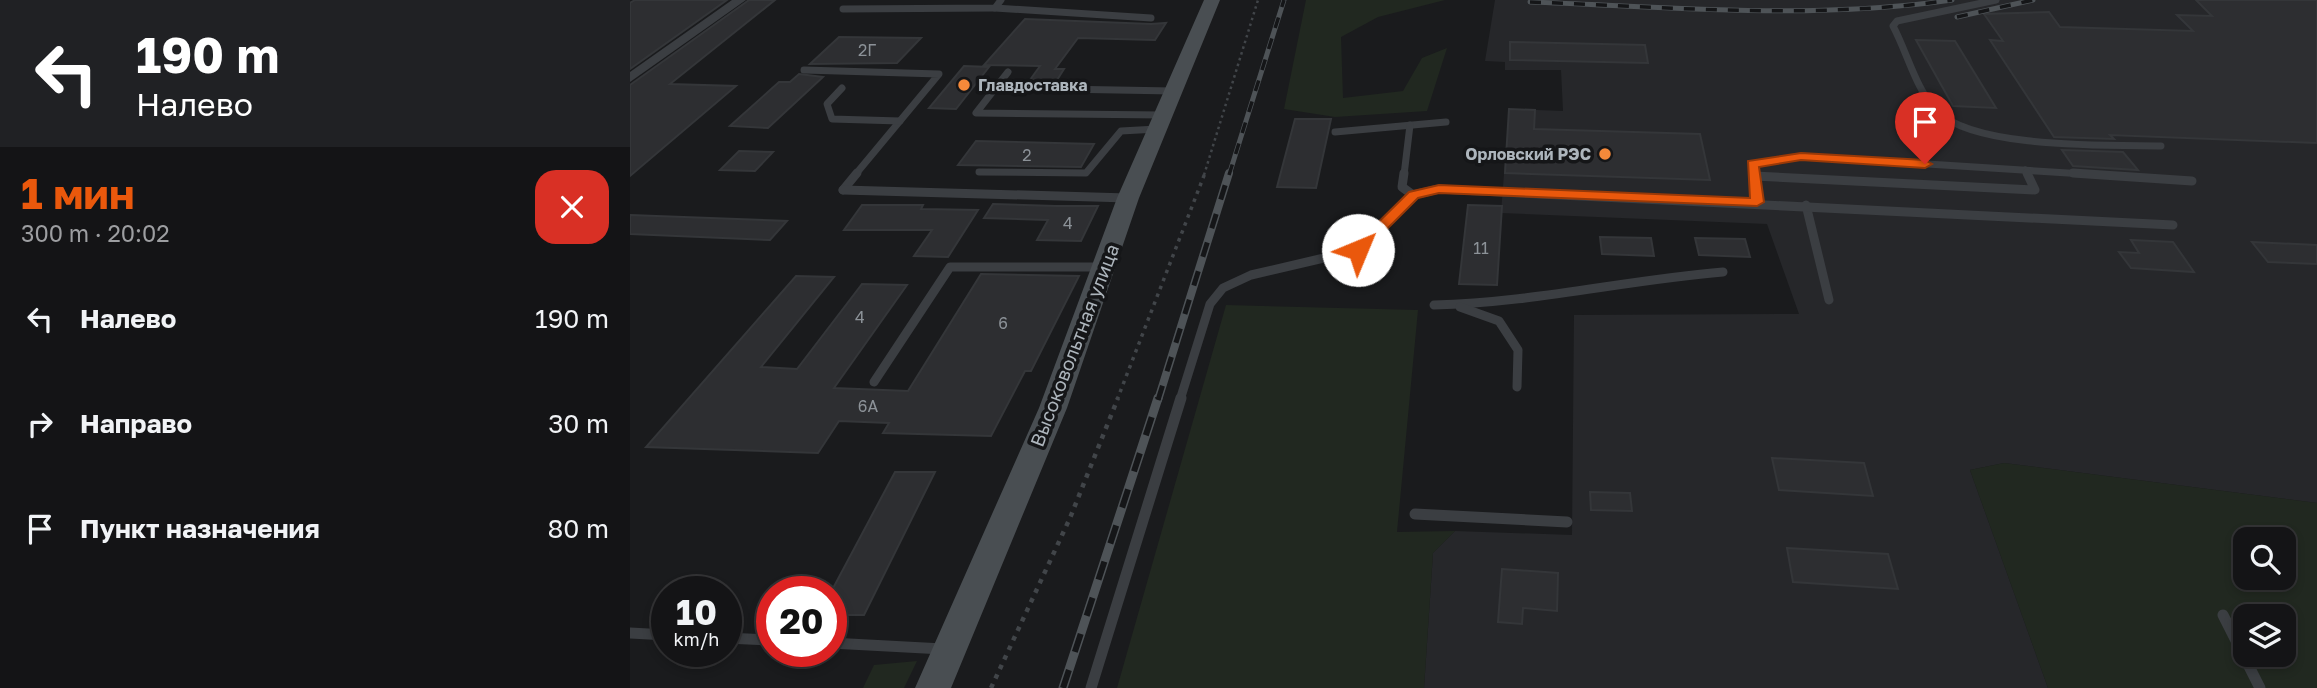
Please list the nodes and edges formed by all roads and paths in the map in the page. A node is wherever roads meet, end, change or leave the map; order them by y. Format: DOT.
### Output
graph roads {
  1 [pos="740,0"];
  2 [pos="1001,0"];
  3 [pos="1212,0"];
  4 [pos="1258,0"];
  5 [pos="1996,0"];
  6 [pos="995,8"];
  7 [pos="843,9"];
  8 [pos="1151,18"];
  9 [pos="804,70"];
  10 [pos="1008,72"];
  11 [pos="630,78"];
  12 [pos="842,88"];
  13 [pos="1060,89"];
  14 [pos="1165,112"];
  15 [pos="900,121"];
  16 [pos="1446,122"];
  17 [pos="1410,125"];
  18 [pos="1335,132"];
  19 [pos="2161,146"];
  20 [pos="2025,170"];
  21 [pos="979,172"];
  22 [pos="1754,176"];
  23 [pos="2192,181"];
  24 [pos="1413,195"];
  25 [pos="1128,198"];
  26 [pos="1757,202"];
  27 [pos="1806,205"];
  28 [pos="2174,225"];
  29 [pos="1103,267"];
  30 [pos="1723,272"];
  31 [pos="1829,300"];
  32 [pos="1434,305"];
  33 [pos="1456,305"];
  34 [pos="874,382"];
  35 [pos="1517,387"];
  36 [pos="1415,514"];
  37 [pos="1567,522"];
  38 [pos="2223,615"];
  39 [pos="630,633"];
  40 [pos="651,634"];
  41 [pos="847,644"];
  42 [pos="950,649"];
  43 [pos="933,688"];
  44 [pos="991,688"];
  45 [pos="1091,688"];
  46 [pos="2260,688"];
  1 -- 11 [label="street"];
  2 -- 6 [label="lane"];
  3 -- 14 [label="main road, Высоковольтная улица"];
  4 -- 44 [label="path"];
  5 -- 19 [label="lane"];
  6 -- 7 [label="lane"];
  6 -- 8 [label="lane"];
  9 -- 15 [label="lane"];
  10 -- 14 [label="lane"];
  12 -- 15 [label="lane"];
  13 -- 14 [label="lane"];
  14 -- 21 [label="lane"];
  14 -- 25 [label="main road, Высоковольтная улица"];
  15 -- 25 [label="lane"];
  16 -- 17 [label="lane"];
  17 -- 18 [label="lane"];
  17 -- 24 [label="lane"];
  20 -- 22 [label="lane"];
  20 -- 22 [label="lane"];
  20 -- 23 [label="lane"];
  22 -- 26 [label="lane"];
  24 -- 26 [label="lane"];
  24 -- 45 [label="lane"];
  25 -- 29 [label="main road, Высоковольтная улица"];
  26 -- 27 [label="lane"];
  27 -- 28 [label="lane"];
  27 -- 31 [label="lane"];
  29 -- 34 [label="lane"];
  29 -- 42 [label="main road, Высоковольтная улица"];
  30 -- 33 [label="lane"];
  32 -- 33 [label="lane"];
  33 -- 35 [label="lane"];
  36 -- 37 [label="lane"];
  38 -- 46 [label="lane"];
  39 -- 40 [label="lane"];
  41 -- 42 [label="lane"];
  42 -- 43 [label="main road, Высоковольтная улица"];
}
